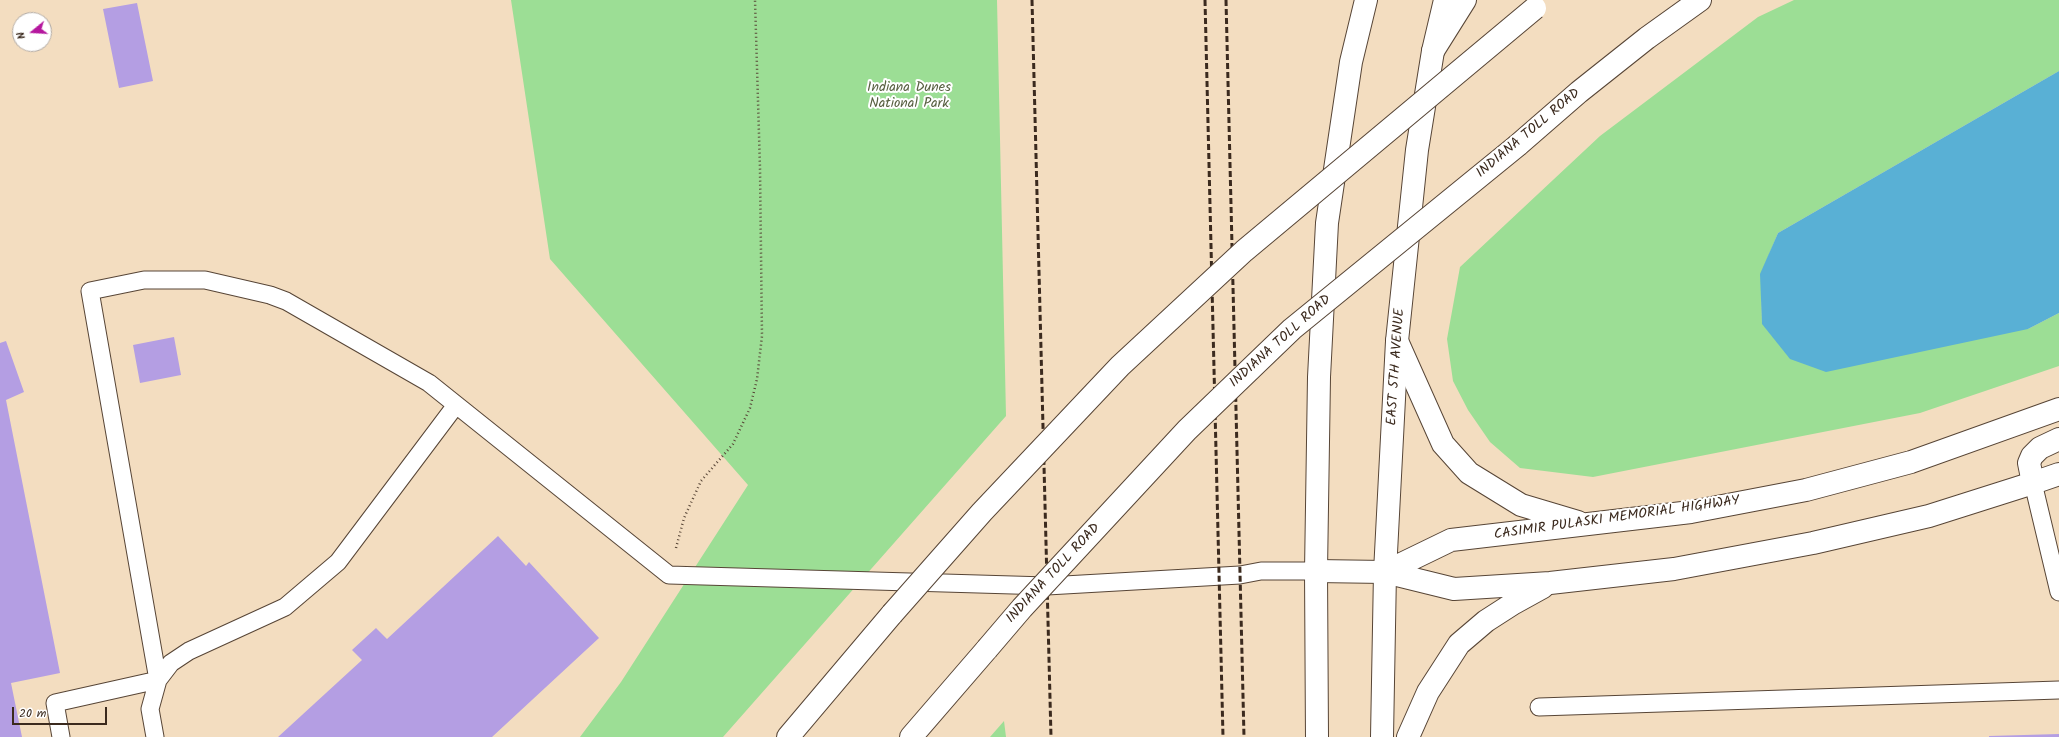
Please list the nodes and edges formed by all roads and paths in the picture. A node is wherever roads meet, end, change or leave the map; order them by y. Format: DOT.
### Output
graph roads {
  1 [pos="755,0"];
  2 [pos="1366,0"];
  3 [pos="1445,0"];
  4 [pos="1465,0"];
  5 [pos="1700,0"];
  6 [pos="1540,4"];
  7 [pos="1433,51"];
  8 [pos="1397,341"];
  9 [pos="456,405"];
  10 [pos="2059,409"];
  11 [pos="2059,439"];
  12 [pos="2059,474"];
  13 [pos="2033,483"];
  14 [pos="1587,525"];
  15 [pos="1316,571"];
  16 [pos="1385,572"];
  17 [pos="669,575"];
  18 [pos="1550,583"];
  19 [pos="2059,592"];
  20 [pos="158,680"];
  21 [pos="2059,690"];
  22 [pos="1539,707"];
  23 [pos="61,737"];
  24 [pos="155,737"];
  25 [pos="788,737"];
  26 [pos="911,737"];
  27 [pos="1317,737"];
  28 [pos="1382,737"];
  29 [pos="1408,737"];
  1 -- 17 [label="path"];
  2 -- 15 [label="main road"];
  3 -- 7 [label="main road, EAST 5TH AVENUE"];
  4 -- 7 [label="main road"];
  5 -- 26 [label="main road, INDIANA TOLL ROAD, bridge"];
  6 -- 25 [label="main road, bridge"];
  7 -- 8 [label="main road, EAST 5TH AVENUE"];
  8 -- 14 [label="main road"];
  8 -- 16 [label="main road, EAST 5TH AVENUE"];
  9 -- 17 [label="lane"];
  9 -- 20 [label="lane"];
  9 -- 20 [label="lane"];
  10 -- 14 [label="main road, CASIMIR PULASKI MEMORIAL HIGHWAY"];
  11 -- 13 [label="main road"];
  12 -- 13 [label="main road, CASIMIR PULASKI MEMORIAL HIGHWAY"];
  13 -- 18 [label="main road, CASIMIR PULASKI MEMORIAL HIGHWAY"];
  13 -- 19 [label="lane"];
  14 -- 16 [label="main road, CASIMIR PULASKI MEMORIAL HIGHWAY"];
  15 -- 16 [label="main road, CASIMIR PULASKI MEMORIAL HIGHWAY"];
  15 -- 17 [label="lane"];
  15 -- 27 [label="main road"];
  16 -- 18 [label="main road, CASIMIR PULASKI MEMORIAL HIGHWAY"];
  16 -- 28 [label="main road, EAST 5TH AVENUE"];
  18 -- 29 [label="main road"];
  20 -- 23 [label="lane"];
  20 -- 24 [label="lane"];
  21 -- 22 [label="lane"];
}
